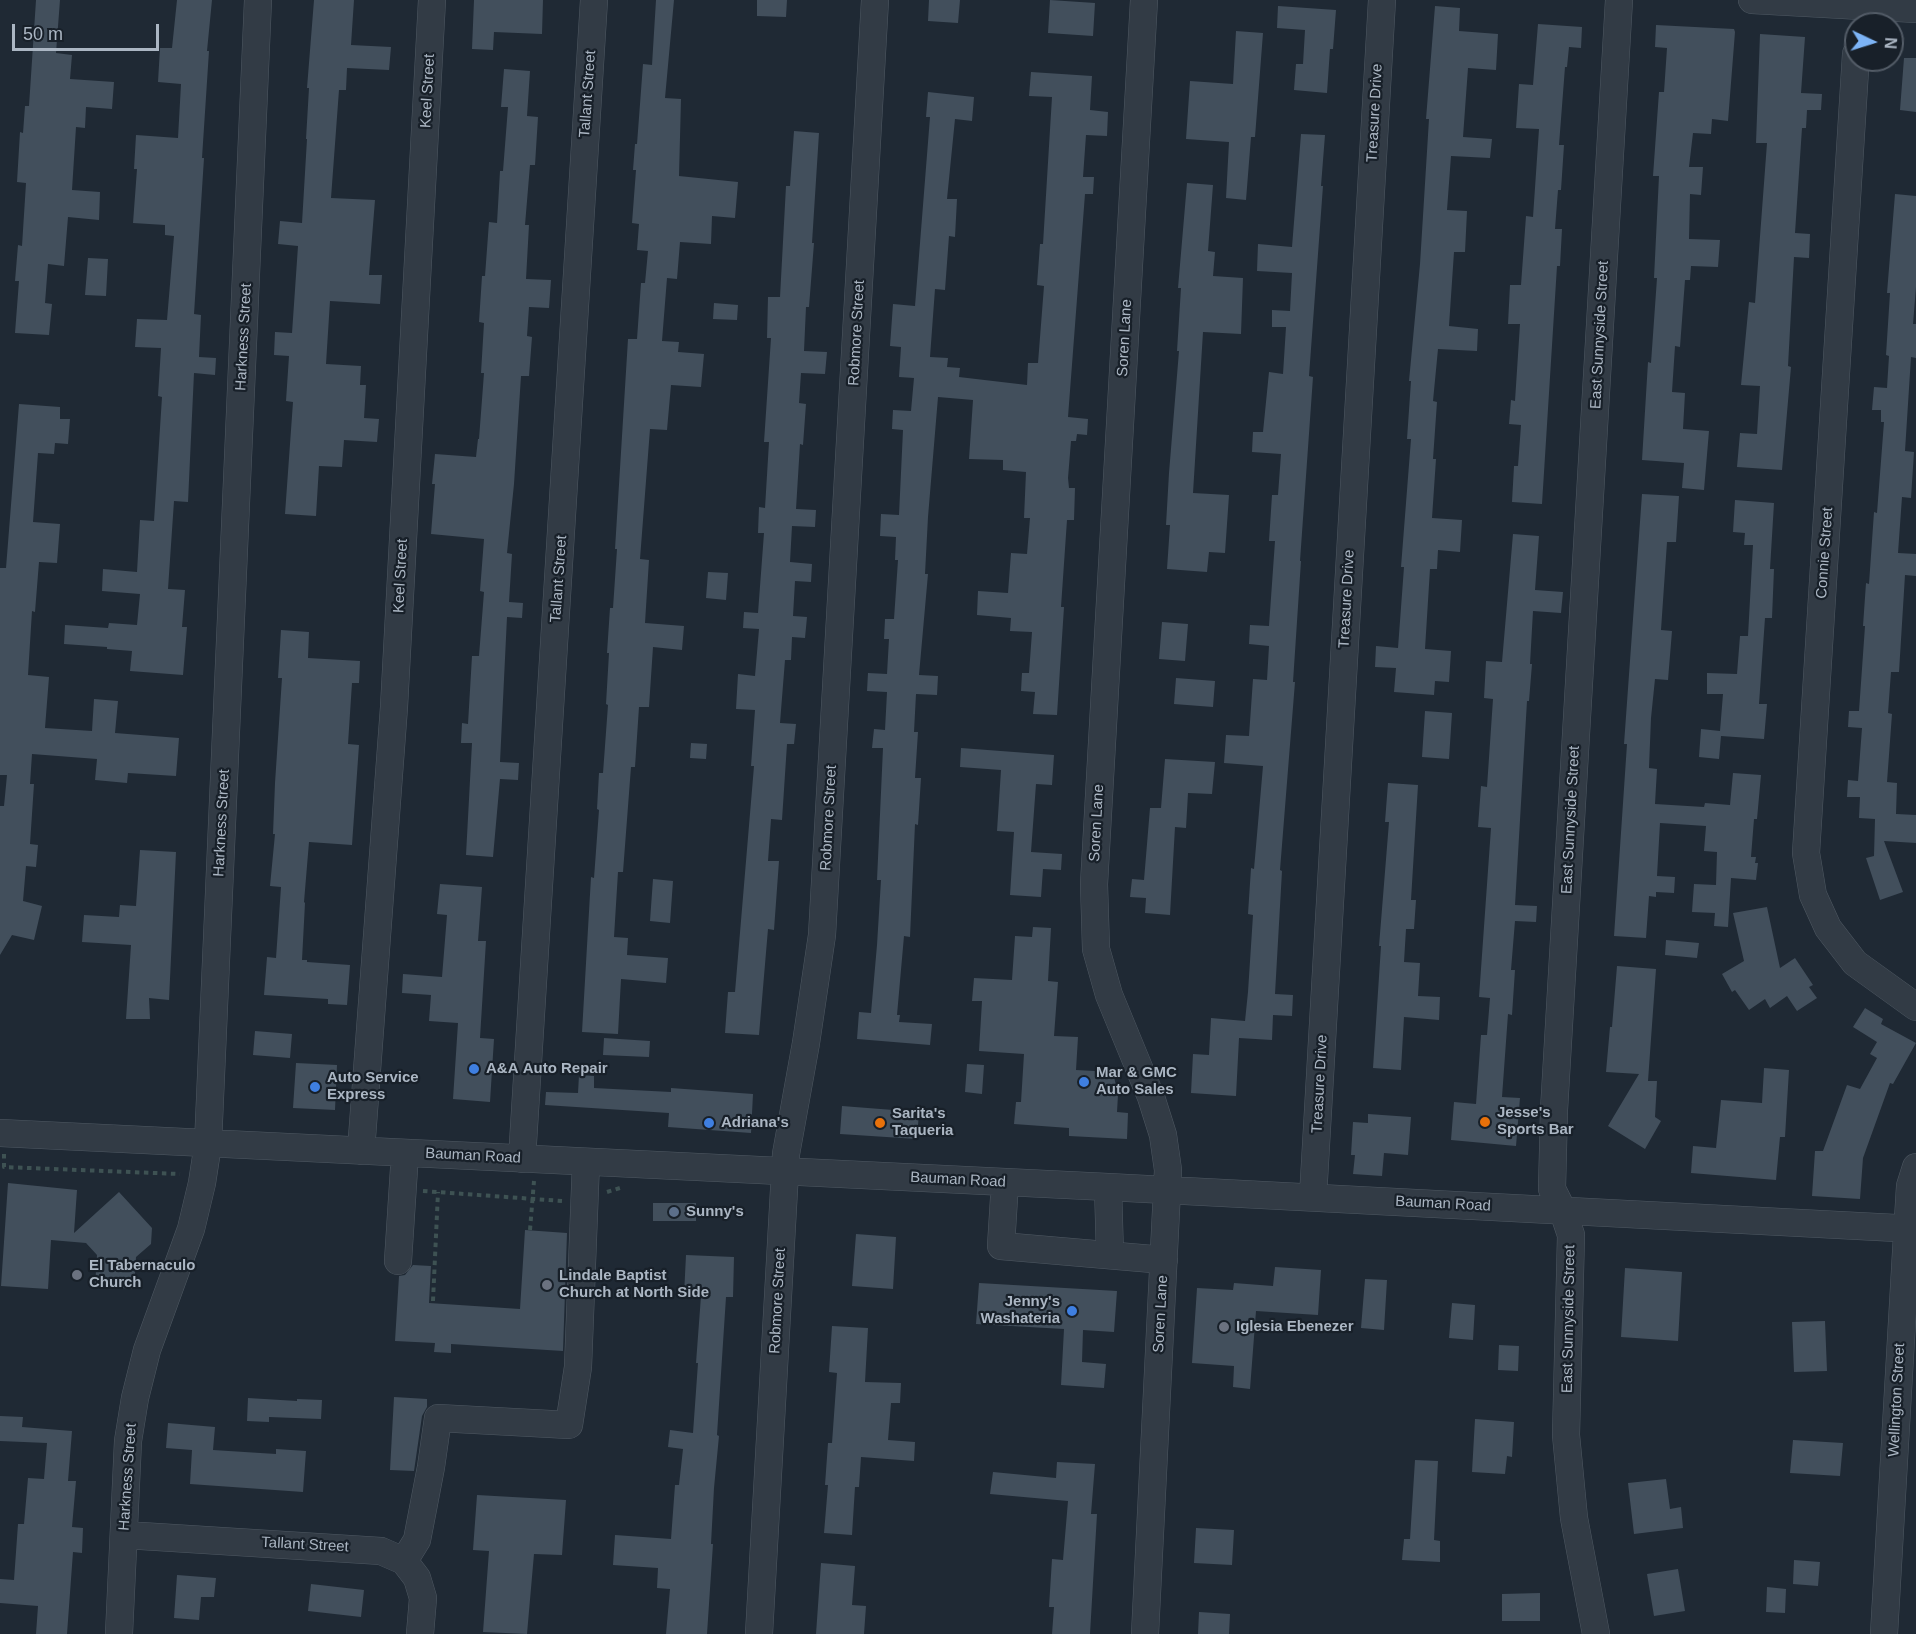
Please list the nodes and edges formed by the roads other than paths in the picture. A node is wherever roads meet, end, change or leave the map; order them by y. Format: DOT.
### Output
graph roads {
  1 [pos="258,0"];
  2 [pos="432,0"];
  3 [pos="594,0"];
  4 [pos="875,0"];
  5 [pos="1144,0"];
  6 [pos="1382,0"];
  7 [pos="1619,0"];
  8 [pos="1752,0"];
  9 [pos="1916,9"];
  10 [pos="1886,12"];
  11 [pos="1844,13"];
  12 [pos="1855,72"];
  13 [pos="1916,1007"];
  14 [pos="0,1133"];
  15 [pos="208,1144"];
  16 [pos="361,1151"];
  17 [pos="405,1153"];
  18 [pos="529,1159"];
  19 [pos="586,1162"];
  20 [pos="1916,1167"];
  21 [pos="785,1171"];
  22 [pos="1005,1182"];
  23 [pos="1108,1187"];
  24 [pos="1167,1190"];
  25 [pos="1313,1197"];
  26 [pos="1563,1210"];
  27 [pos="1912,1229"];
  28 [pos="1110,1255"];
  29 [pos="1164,1260"];
  30 [pos="398,1261"];
  31 [pos="1906,1431"];
  32 [pos="125,1535"];
  33 [pos="404,1561"];
  34 [pos="119,1634"];
  35 [pos="420,1634"];
  36 [pos="759,1634"];
  37 [pos="1145,1634"];
  38 [pos="1596,1634"];
  39 [pos="1884,1634"];
  1 -- 15 [label="street, Harkness Street"];
  2 -- 16 [label="street, Keel Street"];
  3 -- 18 [label="street, Tallant Street"];
  4 -- 21 [label="street, Robmore Street"];
  5 -- 24 [label="street, Soren Lane"];
  6 -- 25 [label="street, Treasure Drive"];
  7 -- 26 [label="street, East Sunnyside Street"];
  8 -- 11 [label="street"];
  9 -- 10 [label="street"];
  12 -- 13 [label="street, Connie Street"];
  14 -- 15 [label="street, Bauman Road"];
  15 -- 16 [label="street, Bauman Road"];
  15 -- 32 [label="street, Harkness Street"];
  16 -- 17 [label="street, Bauman Road"];
  17 -- 18 [label="street, Bauman Road"];
  17 -- 30 [label="street"];
  18 -- 19 [label="street, Bauman Road"];
  19 -- 21 [label="street, Bauman Road"];
  19 -- 33 [label="street"];
  20 -- 27 [label="street, Wellington Street"];
  21 -- 22 [label="street, Bauman Road"];
  21 -- 36 [label="street, Robmore Street"];
  22 -- 23 [label="street, Bauman Road"];
  22 -- 28 [label="street"];
  23 -- 24 [label="street, Bauman Road"];
  23 -- 28 [label="street"];
  24 -- 25 [label="street, Bauman Road"];
  24 -- 29 [label="street, Soren Lane"];
  25 -- 26 [label="street, Bauman Road"];
  26 -- 27 [label="street, Bauman Road"];
  26 -- 38 [label="street, East Sunnyside Street"];
  27 -- 31 [label="street, Wellington Street"];
  28 -- 29 [label="street"];
  29 -- 37 [label="street, Soren Lane"];
  31 -- 39 [label="street, Wellington Street"];
  32 -- 33 [label="street, Tallant Street"];
  32 -- 34 [label="street, Harkness Street"];
  33 -- 35 [label="street"];
}
